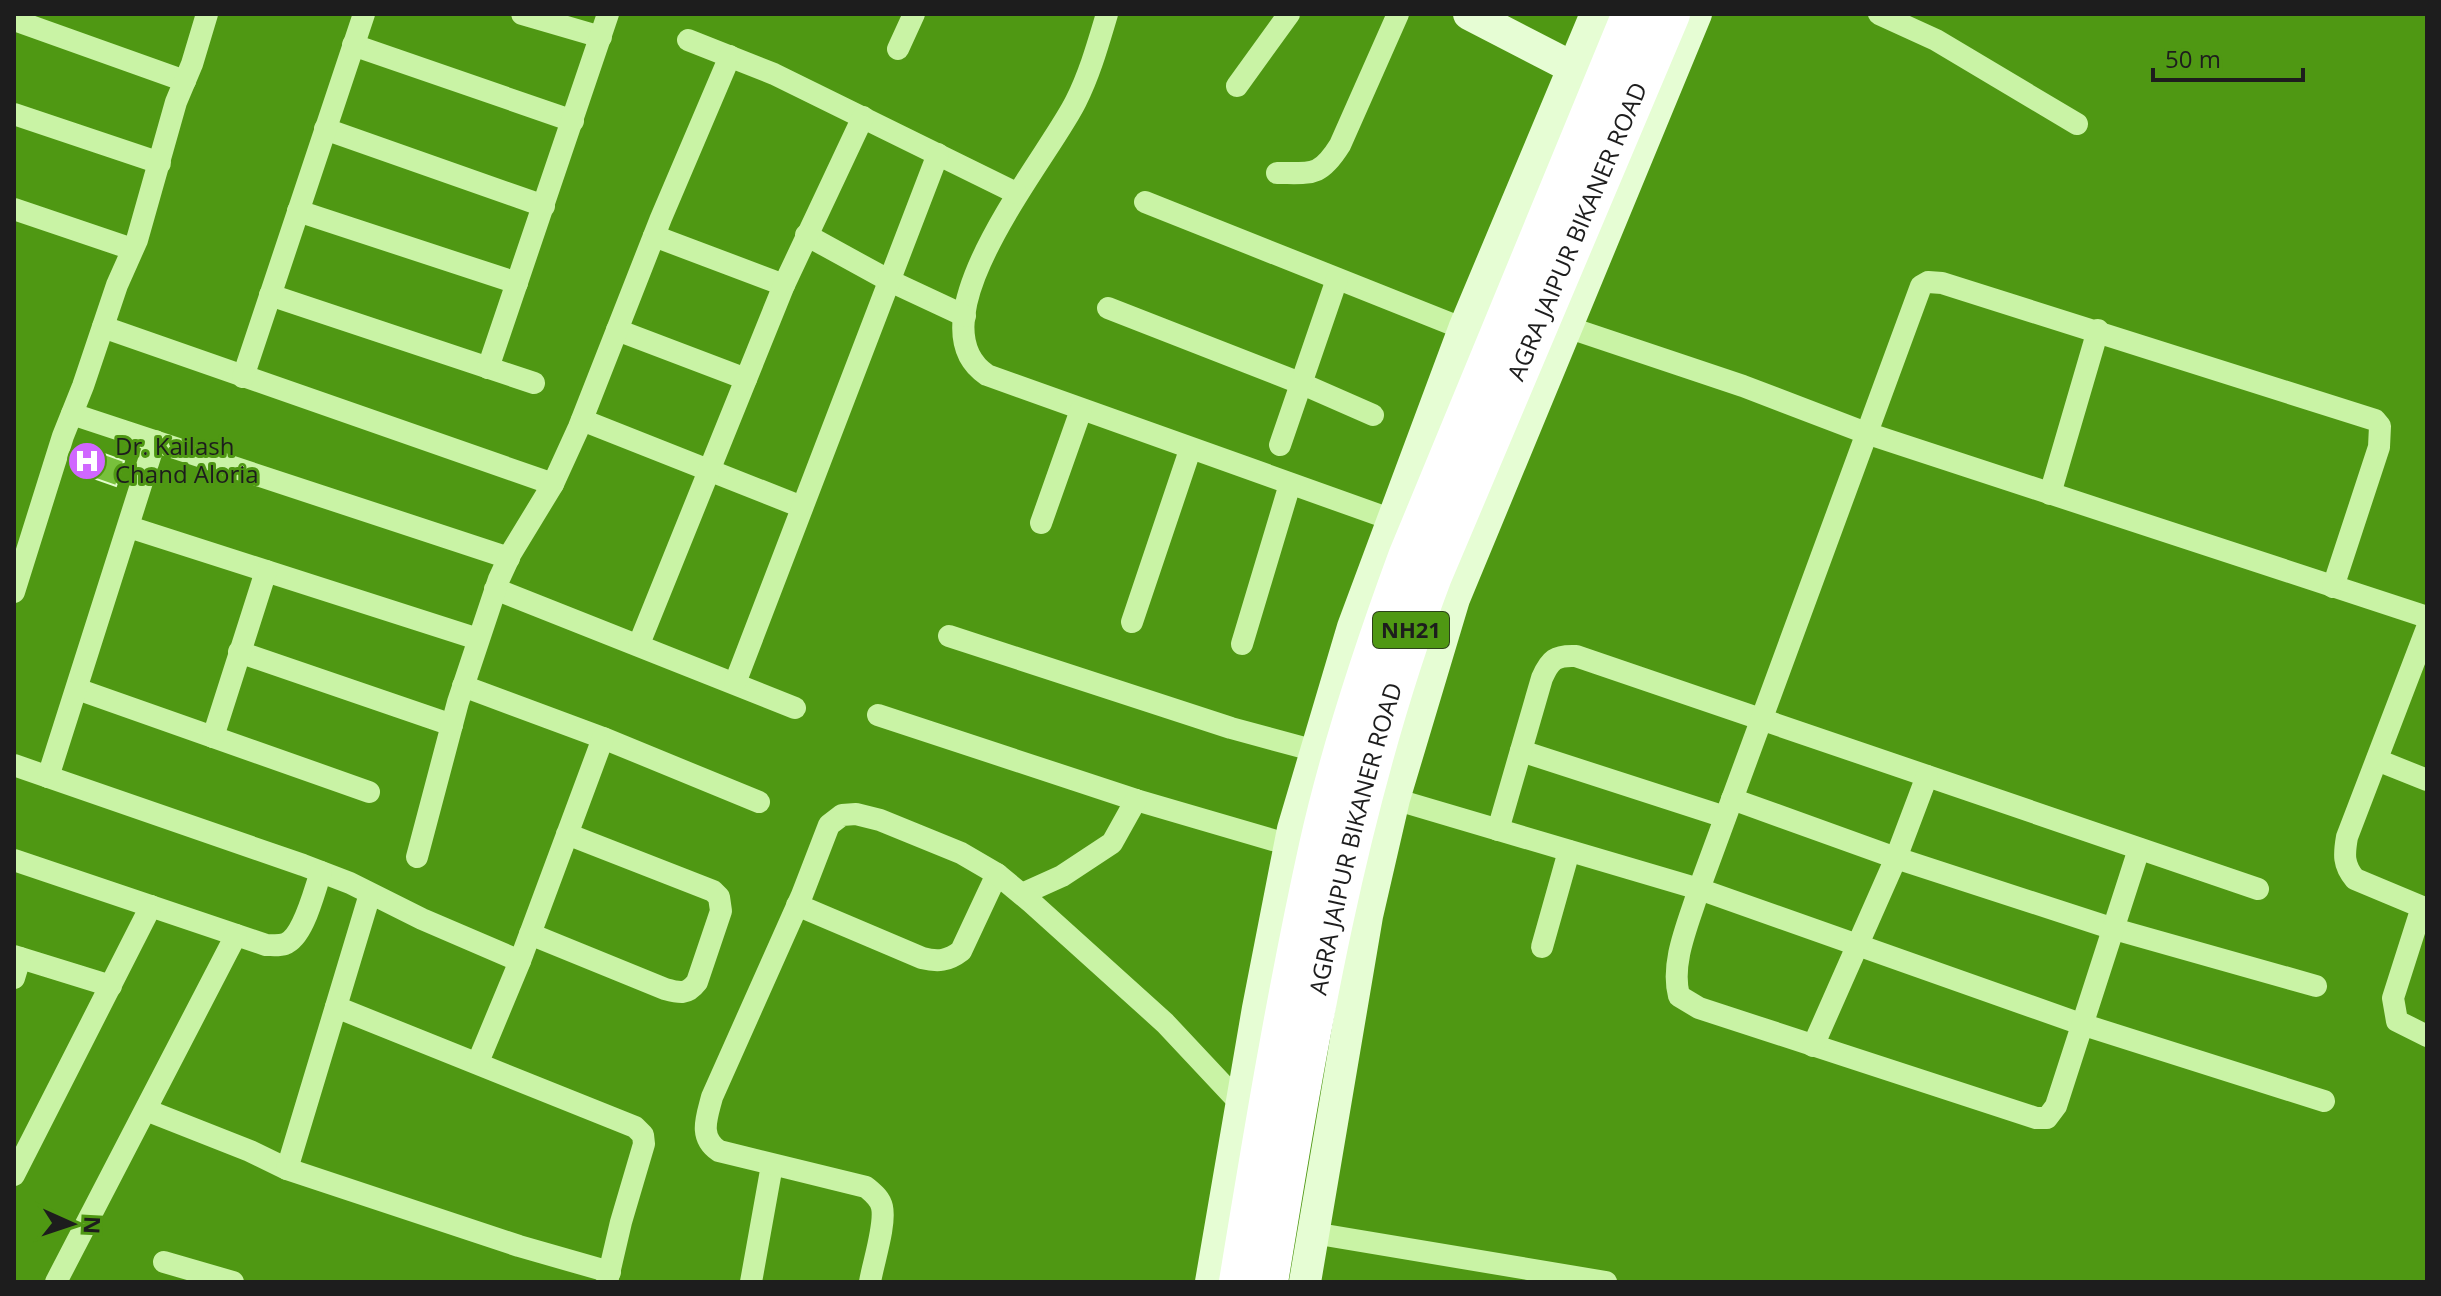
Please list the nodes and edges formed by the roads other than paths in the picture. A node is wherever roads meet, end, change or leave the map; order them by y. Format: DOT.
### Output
graph roads {
  1 [pos="207,14"];
  2 [pos="364,14"];
  3 [pos="522,14"];
  4 [pos="608,14"];
  5 [pos="914,14"];
  6 [pos="1107,14"];
  7 [pos="1289,14"];
  8 [pos="1398,14"];
  9 [pos="1469,14"];
  10 [pos="1596,14"];
  11 [pos="1632,14"];
  12 [pos="1670,14"];
  13 [pos="1696,14"];
  14 [pos="1889,16"];
  15 [pos="22,19"];
  16 [pos="601,37"];
  17 [pos="688,40"];
  18 [pos="353,45"];
  19 [pos="898,49"];
  20 [pos="730,56"];
  21 [pos="185,81"];
  22 [pos="1605,83"];
  23 [pos="1237,86"];
  24 [pos="14,114"];
  25 [pos="863,117"];
  26 [pos="573,121"];
  27 [pos="2077,124"];
  28 [pos="325,129"];
  29 [pos="938,154"];
  30 [pos="160,163"];
  31 [pos="1277,173"];
  32 [pos="1016,193"];
  33 [pos="1145,202"];
  34 [pos="544,206"];
  35 [pos="14,209"];
  36 [pos="298,211"];
  37 [pos="806,235"];
  38 [pos="654,236"];
  39 [pos="132,249"];
  40 [pos="1582,256"];
  41 [pos="1337,279"];
  42 [pos="890,281"];
  43 [pos="517,283"];
  44 [pos="784,285"];
  45 [pos="270,295"];
  46 [pos="1108,308"];
  47 [pos="965,316"];
  48 [pos="103,327"];
  49 [pos="1567,327"];
  50 [pos="1464,329"];
  51 [pos="617,330"];
  52 [pos="2098,330"];
  53 [pos="488,368"];
  54 [pos="243,377"];
  55 [pos="746,379"];
  56 [pos="534,383"];
  57 [pos="1300,383"];
  58 [pos="1081,410"];
  59 [pos="72,414"];
  60 [pos="1373,415"];
  61 [pos="582,420"];
  62 [pos="1866,433"];
  63 [pos="155,441"];
  64 [pos="1280,445"];
  65 [pos="1190,450"];
  66 [pos="709,470"];
  67 [pos="553,484"];
  68 [pos="1290,484"];
  69 [pos="2050,494"];
  70 [pos="802,507"];
  71 [pos="1393,520"];
  72 [pos="1041,523"];
  73 [pos="129,527"];
  74 [pos="509,558"];
  75 [pos="266,571"];
  76 [pos="2333,587"];
  77 [pos="495,589"];
  78 [pos="14,592"];
  79 [pos="1132,622"];
  80 [pos="2427,627"];
  81 [pos="949,636"];
  82 [pos="478,639"];
  83 [pos="639,644"];
  84 [pos="1242,644"];
  85 [pos="239,652"];
  86 [pos="735,683"];
  87 [pos="463,686"];
  88 [pos="77,689"];
  89 [pos="795,708"];
  90 [pos="878,715"];
  91 [pos="1761,720"];
  92 [pos="452,725"];
  93 [pos="213,737"];
  94 [pos="603,738"];
  95 [pos="1316,751"];
  96 [pos="1521,751"];
  97 [pos="2377,760"];
  98 [pos="14,765"];
  99 [pos="1927,776"];
  100 [pos="48,777"];
  101 [pos="2427,780"];
  102 [pos="369,792"];
  103 [pos="1394,799"];
  104 [pos="1136,800"];
  105 [pos="759,802"];
  106 [pos="1728,808"];
  107 [pos="1498,830"];
  108 [pos="567,834"];
  109 [pos="1290,845"];
  110 [pos="2139,849"];
  111 [pos="1569,851"];
  112 [pos="417,857"];
  113 [pos="1896,858"];
  114 [pos="14,860"];
  115 [pos="321,872"];
  116 [pos="997,874"];
  117 [pos="1699,889"];
  118 [pos="2258,889"];
  119 [pos="370,894"];
  120 [pos="1022,894"];
  121 [pos="797,905"];
  122 [pos="151,906"];
  123 [pos="2424,908"];
  124 [pos="2114,929"];
  125 [pos="530,934"];
  126 [pos="236,935"];
  127 [pos="1857,946"];
  128 [pos="1542,947"];
  129 [pos="520,961"];
  130 [pos="16,964"];
  131 [pos="111,986"];
  132 [pos="2316,986"];
  133 [pos="336,1007"];
  134 [pos="2081,1024"];
  135 [pos="2427,1036"];
  136 [pos="1813,1046"];
  137 [pos="478,1062"];
  138 [pos="2324,1101"];
  139 [pos="1241,1104"];
  140 [pos="146,1110"];
  141 [pos="772,1165"];
  142 [pos="287,1169"];
  143 [pos="14,1175"];
  144 [pos="1313,1233"];
  145 [pos="164,1262"];
  146 [pos="608,1277"];
  147 [pos="56,1282"];
  148 [pos="233,1282"];
  149 [pos="751,1282"];
  150 [pos="870,1282"];
  151 [pos="1211,1282"];
  152 [pos="1239,1282"];
  153 [pos="1268,1282"];
  154 [pos="1305,1282"];
  155 [pos="1606,1282"];
  1 -- 21 [label="street"];
  2 -- 18 [label="street"];
  3 -- 16 [label="street"];
  4 -- 16 [label="street"];
  5 -- 19 [label="street"];
  6 -- 32 [label="street"];
  7 -- 23 [label="street"];
  8 -- 31 [label="street"];
  9 -- 22 [label="street"];
  10 -- 22 [label="street"];
  11 -- 22 [label="highway, AGRA JAIPUR BIKANER ROAD / NH21"];
  12 -- 22 [label="highway, AGRA JAIPUR BIKANER ROAD / NH21"];
  13 -- 40 [label="street"];
  14 -- 27 [label="street"];
  15 -- 21 [label="street"];
  16 -- 26 [label="street"];
  17 -- 20 [label="street"];
  18 -- 26 [label="street"];
  18 -- 28 [label="street"];
  20 -- 25 [label="street"];
  20 -- 38 [label="street"];
  21 -- 30 [label="street"];
  22 -- 40 [label="highway, AGRA JAIPUR BIKANER ROAD / NH21"];
  22 -- 50 [label="street"];
  22 -- 152 [label="highway, AGRA JAIPUR BIKANER ROAD / NH21"];
  24 -- 30 [label="street"];
  25 -- 29 [label="street"];
  25 -- 37 [label="street"];
  26 -- 34 [label="street"];
  28 -- 34 [label="street"];
  28 -- 36 [label="street"];
  29 -- 32 [label="street"];
  29 -- 42 [label="street"];
  30 -- 39 [label="street"];
  32 -- 47 [label="street"];
  33 -- 41 [label="street"];
  34 -- 43 [label="street"];
  35 -- 39 [label="street"];
  36 -- 43 [label="street"];
  36 -- 45 [label="street"];
  37 -- 42 [label="street"];
  37 -- 44 [label="street"];
  38 -- 44 [label="street"];
  38 -- 51 [label="street"];
  39 -- 48 [label="street"];
  40 -- 49 [label="street"];
  40 -- 153 [label="highway, AGRA JAIPUR BIKANER ROAD / NH21"];
  41 -- 50 [label="street"];
  41 -- 57 [label="street"];
  42 -- 47 [label="street"];
  42 -- 70 [label="street"];
  43 -- 53 [label="street"];
  44 -- 55 [label="street"];
  45 -- 53 [label="street"];
  45 -- 54 [label="street"];
  46 -- 57 [label="street"];
  47 -- 58 [label="street"];
  48 -- 54 [label="street"];
  48 -- 59 [label="street"];
  49 -- 62 [label="street"];
  49 -- 103 [label="street"];
  50 -- 71 [label="street"];
  51 -- 55 [label="street"];
  51 -- 61 [label="street"];
  52 -- 62 [label="street"];
  52 -- 69 [label="street"];
  52 -- 76 [label="street"];
  53 -- 56 [label="street"];
  54 -- 67 [label="street"];
  55 -- 66 [label="street"];
  57 -- 60 [label="street"];
  57 -- 64 [label="street"];
  58 -- 65 [label="street"];
  58 -- 72 [label="street"];
  59 -- 63 [label="street"];
  59 -- 78 [label="street"];
  61 -- 66 [label="street"];
  61 -- 67 [label="street"];
  62 -- 69 [label="street"];
  62 -- 91 [label="street"];
  63 -- 73 [label="street"];
  63 -- 74 [label="street"];
  65 -- 68 [label="street"];
  65 -- 79 [label="street"];
  66 -- 70 [label="street"];
  66 -- 83 [label="street"];
  67 -- 74 [label="street"];
  68 -- 71 [label="street"];
  68 -- 84 [label="street"];
  69 -- 76 [label="street"];
  70 -- 86 [label="street"];
  71 -- 95 [label="street"];
  73 -- 75 [label="street"];
  73 -- 88 [label="street"];
  74 -- 77 [label="street"];
  75 -- 82 [label="street"];
  75 -- 85 [label="street"];
  76 -- 80 [label="street"];
  77 -- 82 [label="street"];
  77 -- 83 [label="street"];
  80 -- 97 [label="street"];
  81 -- 95 [label="street"];
  82 -- 87 [label="street"];
  83 -- 86 [label="street"];
  85 -- 92 [label="street"];
  85 -- 93 [label="street"];
  86 -- 89 [label="street"];
  87 -- 92 [label="street"];
  87 -- 94 [label="street"];
  88 -- 93 [label="street"];
  88 -- 100 [label="street"];
  90 -- 104 [label="street"];
  91 -- 96 [label="street"];
  91 -- 99 [label="street"];
  91 -- 106 [label="street"];
  92 -- 112 [label="street"];
  93 -- 102 [label="street"];
  94 -- 105 [label="street"];
  94 -- 108 [label="street"];
  95 -- 109 [label="street"];
  96 -- 106 [label="street"];
  96 -- 107 [label="street"];
  97 -- 101 [label="street"];
  97 -- 123 [label="street"];
  98 -- 100 [label="street"];
  99 -- 110 [label="street"];
  99 -- 113 [label="street"];
  100 -- 115 [label="street"];
  103 -- 107 [label="street"];
  103 -- 144 [label="street"];
  104 -- 109 [label="street"];
  104 -- 120 [label="street"];
  106 -- 113 [label="street"];
  106 -- 117 [label="street"];
  107 -- 111 [label="street"];
  108 -- 125 [label="street"];
  108 -- 125 [label="street"];
  109 -- 139 [label="street"];
  110 -- 118 [label="street"];
  110 -- 124 [label="street"];
  111 -- 117 [label="street"];
  111 -- 128 [label="street"];
  113 -- 124 [label="street"];
  113 -- 127 [label="street"];
  114 -- 122 [label="street"];
  115 -- 119 [label="street"];
  115 -- 126 [label="street"];
  116 -- 120 [label="street"];
  116 -- 121 [label="street"];
  116 -- 121 [label="street"];
  117 -- 127 [label="street"];
  117 -- 136 [label="street"];
  119 -- 129 [label="street"];
  119 -- 133 [label="street"];
  120 -- 139 [label="street"];
  121 -- 141 [label="street"];
  122 -- 126 [label="street"];
  122 -- 131 [label="street"];
  123 -- 135 [label="street"];
  124 -- 132 [label="street"];
  124 -- 134 [label="street"];
  125 -- 129 [label="street"];
  126 -- 140 [label="street"];
  127 -- 134 [label="street"];
  127 -- 136 [label="street"];
  129 -- 137 [label="street"];
  130 -- 131 [label="street"];
  131 -- 143 [label="street"];
  133 -- 137 [label="street"];
  133 -- 142 [label="street"];
  134 -- 136 [label="street"];
  134 -- 138 [label="street"];
  137 -- 146 [label="street"];
  139 -- 151 [label="street"];
  140 -- 142 [label="street"];
  140 -- 147 [label="street"];
  141 -- 149 [label="street"];
  141 -- 150 [label="street"];
  142 -- 146 [label="street"];
  144 -- 154 [label="street"];
  144 -- 155 [label="street"];
  145 -- 148 [label="street"];
}
